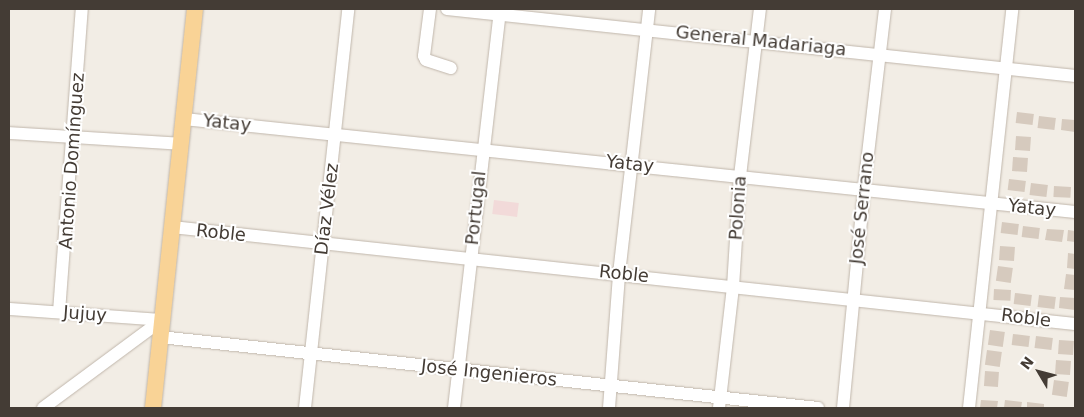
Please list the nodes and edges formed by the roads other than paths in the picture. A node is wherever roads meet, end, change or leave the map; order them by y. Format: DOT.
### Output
graph roads {
  1 [pos="82,9"];
  2 [pos="195,9"];
  3 [pos="348,9"];
  4 [pos="430,9"];
  5 [pos="447,9"];
  6 [pos="649,9"];
  7 [pos="760,9"];
  8 [pos="885,9"];
  9 [pos="1012,9"];
  10 [pos="499,12"];
  11 [pos="647,29"];
  12 [pos="757,40"];
  13 [pos="880,55"];
  14 [pos="451,68"];
  15 [pos="1006,68"];
  16 [pos="1075,76"];
  17 [pos="184,119"];
  18 [pos="9,133"];
  19 [pos="335,135"];
  20 [pos="75,138"];
  21 [pos="182,144"];
  22 [pos="482,148"];
  23 [pos="631,164"];
  24 [pos="740,176"];
  25 [pos="864,188"];
  26 [pos="992,204"];
  27 [pos="1075,212"];
  28 [pos="172,227"];
  29 [pos="322,244"];
  30 [pos="472,258"];
  31 [pos="620,274"];
  32 [pos="733,287"];
  33 [pos="852,300"];
  34 [pos="9,309"];
  35 [pos="60,312"];
  36 [pos="979,313"];
  37 [pos="162,320"];
  38 [pos="1075,324"];
  39 [pos="160,337"];
  40 [pos="311,353"];
  41 [pos="458,370"];
  42 [pos="611,386"];
  43 [pos="720,403"];
  44 [pos="43,408"];
  45 [pos="153,408"];
  46 [pos="305,408"];
  47 [pos="454,408"];
  48 [pos="609,408"];
  49 [pos="818,408"];
  50 [pos="843,408"];
  51 [pos="969,408"];
  1 -- 20 [label="street, Antonio Domínguez"];
  2 -- 17 [label="main road"];
  3 -- 19 [label="street, Díaz Vélez"];
  4 -- 14 [label="street"];
  5 -- 10 [label="street, General Madariaga"];
  6 -- 11 [label="street"];
  7 -- 12 [label="street, Polonia"];
  8 -- 13 [label="street, José Serrano"];
  9 -- 15 [label="street"];
  10 -- 11 [label="street, General Madariaga"];
  10 -- 22 [label="street, Portugal"];
  11 -- 12 [label="street, General Madariaga"];
  11 -- 23 [label="street"];
  12 -- 13 [label="street, General Madariaga"];
  12 -- 24 [label="street, Polonia"];
  13 -- 15 [label="street, General Madariaga"];
  13 -- 25 [label="street, José Serrano"];
  15 -- 16 [label="street, General Madariaga"];
  15 -- 26 [label="street"];
  17 -- 19 [label="street, Yatay"];
  17 -- 21 [label="main road"];
  18 -- 20 [label="street"];
  19 -- 22 [label="street, Yatay"];
  19 -- 29 [label="street, Díaz Vélez"];
  20 -- 21 [label="street"];
  20 -- 35 [label="street, Antonio Domínguez"];
  21 -- 28 [label="main road"];
  22 -- 23 [label="street, Yatay"];
  22 -- 30 [label="street, Portugal"];
  23 -- 24 [label="street, Yatay"];
  23 -- 31 [label="street"];
  24 -- 25 [label="street, Yatay"];
  24 -- 32 [label="street, Polonia"];
  25 -- 26 [label="street, Yatay"];
  25 -- 33 [label="street, José Serrano"];
  26 -- 27 [label="street, Yatay"];
  26 -- 36 [label="street"];
  28 -- 29 [label="street, Roble"];
  28 -- 37 [label="main road"];
  29 -- 30 [label="street, Roble"];
  29 -- 40 [label="street, Díaz Vélez"];
  30 -- 31 [label="street, Roble"];
  30 -- 41 [label="street, Portugal"];
  31 -- 32 [label="street, Roble"];
  31 -- 42 [label="street"];
  32 -- 33 [label="street, Roble"];
  32 -- 43 [label="street, Polonia"];
  33 -- 36 [label="street, Roble"];
  33 -- 50 [label="street, José Serrano"];
  34 -- 35 [label="street, Jujuy"];
  35 -- 37 [label="street, Jujuy"];
  36 -- 38 [label="street, Roble"];
  36 -- 51 [label="street"];
  37 -- 39 [label="main road"];
  37 -- 44 [label="street"];
  39 -- 40 [label="street, José Ingenieros"];
  39 -- 45 [label="main road"];
  40 -- 41 [label="street, José Ingenieros"];
  40 -- 46 [label="street, Díaz Vélez"];
  41 -- 42 [label="street, José Ingenieros"];
  41 -- 47 [label="street, Portugal"];
  42 -- 43 [label="street, José Ingenieros"];
  42 -- 48 [label="street"];
  43 -- 49 [label="street, José Ingenieros"];
}
